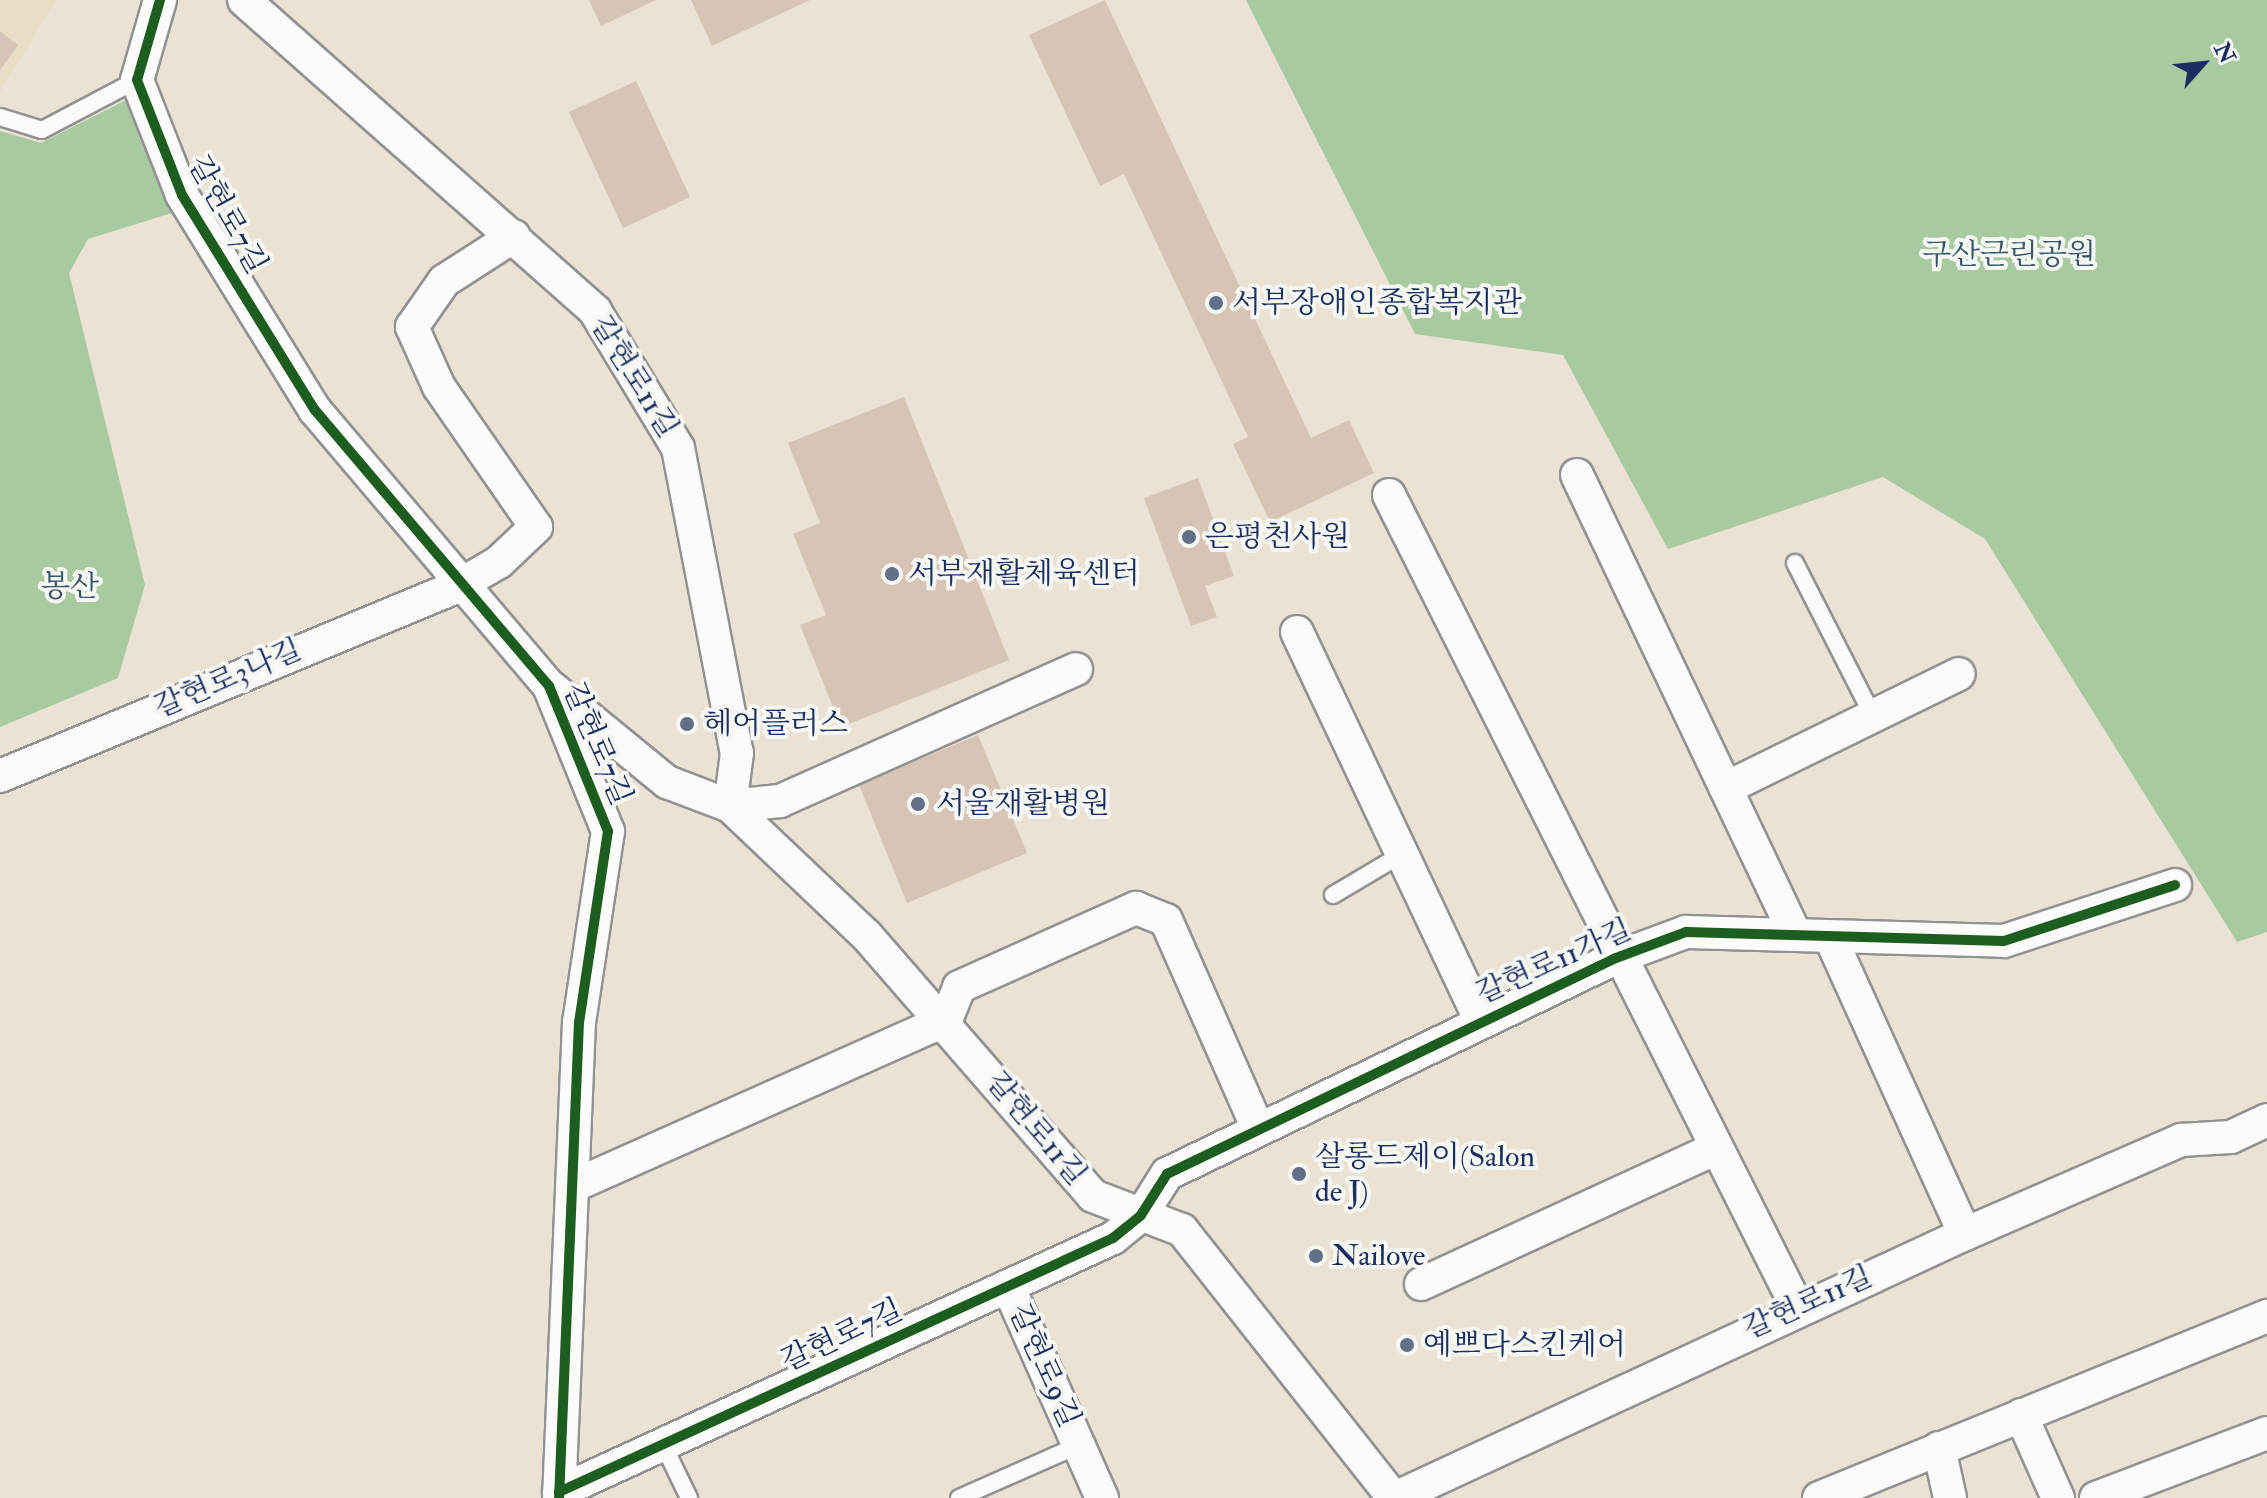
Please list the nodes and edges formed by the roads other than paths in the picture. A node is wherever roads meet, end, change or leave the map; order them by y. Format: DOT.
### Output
graph roads {
  1 [pos="160,0"];
  2 [pos="244,0"];
  3 [pos="137,80"];
  4 [pos="0,117"];
  5 [pos="514,236"];
  6 [pos="1577,475"];
  7 [pos="1389,495"];
  8 [pos="1795,563"];
  9 [pos="458,586"];
  10 [pos="1297,632"];
  11 [pos="1076,669"];
  12 [pos="1959,674"];
  13 [pos="549,686"];
  14 [pos="1873,716"];
  15 [pos="0,776"];
  16 [pos="1726,788"];
  17 [pos="730,806"];
  18 [pos="1402,854"];
  19 [pos="2175,885"];
  20 [pos="1333,895"];
  21 [pos="1795,934"];
  22 [pos="1831,939"];
  23 [pos="1616,958"];
  24 [pos="946,1020"];
  25 [pos="1481,1021"];
  26 [pos="2267,1120"];
  27 [pos="1258,1129"];
  28 [pos="1715,1149"];
  29 [pos="573,1186"];
  30 [pos="1141,1215"];
  31 [pos="1965,1234"];
  32 [pos="1421,1284"];
  33 [pos="1008,1286"];
  34 [pos="1797,1307"];
  35 [pos="2267,1316"];
  36 [pos="2021,1415"];
  37 [pos="2267,1433"];
  38 [pos="663,1444"];
  39 [pos="1079,1445"];
  40 [pos="1939,1448"];
  41 [pos="559,1495"];
  42 [pos="689,1498"];
  43 [pos="959,1498"];
  44 [pos="1102,1498"];
  45 [pos="1395,1498"];
  46 [pos="1819,1498"];
  47 [pos="1950,1498"];
  48 [pos="2058,1498"];
  49 [pos="2096,1498"];
  1 -- 3 [label="street"];
  2 -- 5 [label="street, 갈현로11길"];
  3 -- 4 [label="lane"];
  3 -- 9 [label="street, 갈현로7길"];
  5 -- 9 [label="street, 갈현로3나길"];
  5 -- 17 [label="street, 갈현로11길"];
  6 -- 16 [label="street"];
  7 -- 23 [label="street, 갈현로11가길"];
  8 -- 14 [label="lane"];
  9 -- 13 [label="street, 갈현로7길"];
  9 -- 15 [label="street, 갈현로3나길"];
  10 -- 18 [label="street, 갈현로11가길"];
  11 -- 17 [label="street"];
  12 -- 14 [label="street"];
  13 -- 17 [label="street, 갈현로11길"];
  13 -- 29 [label="street, 갈현로7길"];
  14 -- 16 [label="street"];
  16 -- 21 [label="street"];
  17 -- 24 [label="street, 갈현로11길"];
  18 -- 20 [label="lane"];
  18 -- 25 [label="street, 갈현로11가길"];
  19 -- 22 [label="street, 갈현로11가길"];
  21 -- 22 [label="street, 갈현로11가길"];
  21 -- 23 [label="street, 갈현로11가길"];
  22 -- 31 [label="street"];
  23 -- 25 [label="street, 갈현로11가길"];
  23 -- 28 [label="street, 갈현로11가길"];
  24 -- 27 [label="street"];
  24 -- 29 [label="street"];
  24 -- 30 [label="street, 갈현로11길"];
  25 -- 27 [label="street, 갈현로11가길"];
  26 -- 31 [label="street, 갈현로11길"];
  27 -- 30 [label="street, 갈현로11가길"];
  28 -- 32 [label="street"];
  28 -- 34 [label="street, 갈현로11가길"];
  29 -- 41 [label="street, 갈현로7길"];
  30 -- 33 [label="street, 갈현로7길"];
  30 -- 45 [label="street, 갈현로11길"];
  31 -- 34 [label="street, 갈현로11길"];
  33 -- 38 [label="street, 갈현로7길"];
  33 -- 39 [label="street, 갈현로9길"];
  34 -- 45 [label="street, 갈현로11길"];
  35 -- 36 [label="street"];
  36 -- 40 [label="street"];
  36 -- 48 [label="street"];
  37 -- 49 [label="street"];
  38 -- 41 [label="street, 갈현로7길"];
  38 -- 42 [label="lane"];
  39 -- 43 [label="lane, 갈현로9길"];
  39 -- 44 [label="street, 갈현로9길"];
  40 -- 46 [label="street"];
  40 -- 47 [label="street"];
}
